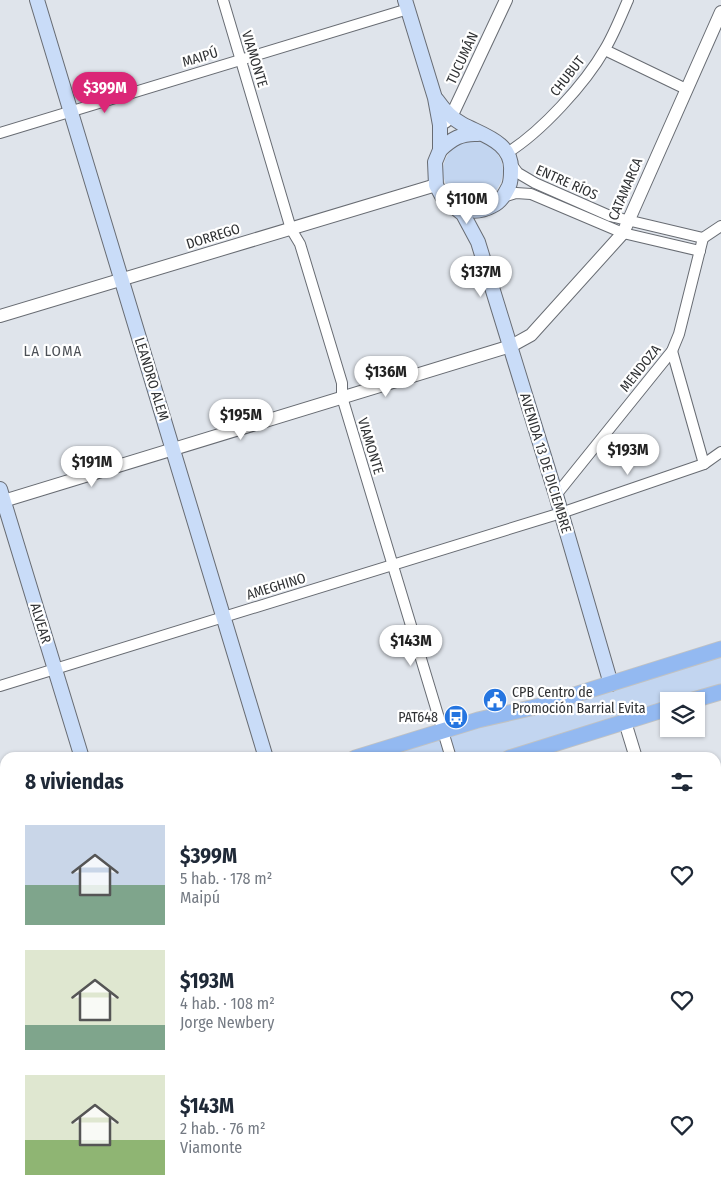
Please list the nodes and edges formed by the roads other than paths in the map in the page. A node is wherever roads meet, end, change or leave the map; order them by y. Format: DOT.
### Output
graph roads {
  1 [pos="37,0"];
  2 [pos="223,0"];
  3 [pos="506,0"];
  4 [pos="628,0"];
  5 [pos="406,4"];
  6 [pos="721,12"];
  7 [pos="605,50"];
  8 [pos="241,59"];
  9 [pos="686,89"];
  10 [pos="70,111"];
  11 [pos="446,121"];
  12 [pos="0,132"];
  13 [pos="483,134"];
  14 [pos="440,150"];
  15 [pos="509,159"];
  16 [pos="436,185"];
  17 [pos="503,197"];
  18 [pos="454,207"];
  19 [pos="484,210"];
  20 [pos="721,226"];
  21 [pos="625,227"];
  22 [pos="291,228"];
  23 [pos="703,238"];
  24 [pos="478,242"];
  25 [pos="700,251"];
  26 [pos="122,279"];
  27 [pos="0,316"];
  28 [pos="511,346"];
  29 [pos="672,350"];
  30 [pos="342,397"];
  31 [pos="173,448"];
  32 [pos="721,452"];
  33 [pos="704,464"];
  34 [pos="556,495"];
  35 [pos="1,497"];
  36 [pos="561,513"];
  37 [pos="394,564"];
  38 [pos="224,617"];
  39 [pos="721,649"];
  40 [pos="55,669"];
  41 [pos="611,684"];
  42 [pos="0,686"];
  43 [pos="721,692"];
  44 [pos="705,697"];
  45 [pos="660,711"];
  46 [pos="625,722"];
  47 [pos="443,730"];
  48 [pos="80,752"];
  49 [pos="264,752"];
  50 [pos="374,752"];
  51 [pos="449,752"];
  52 [pos="528,752"];
  53 [pos="634,752"];
  1 -- 10 [label="main road, LEANDRO ALEM"];
  2 -- 8 [label="street, VIAMONTE"];
  3 -- 11 [label="street, TUCUMÁN"];
  4 -- 7 [label="street, CHUBUT"];
  5 -- 8 [label="street, MAIPÚ"];
  5 -- 11 [label="main road"];
  6 -- 9 [label="street, CATAMARCA"];
  7 -- 9 [label="street"];
  7 -- 15 [label="street, CHUBUT"];
  8 -- 10 [label="street, MAIPÚ"];
  8 -- 22 [label="street, VIAMONTE"];
  9 -- 21 [label="street, CATAMARCA"];
  10 -- 12 [label="street, MAIPÚ"];
  10 -- 26 [label="main road, LEANDRO ALEM"];
  11 -- 13 [label="main road"];
  11 -- 14 [label="main road"];
  13 -- 14 [label="main road"];
  13 -- 15 [label="main road"];
  14 -- 16 [label="main road"];
  15 -- 17 [label="main road"];
  15 -- 21 [label="street, ENTRE RÍOS"];
  16 -- 18 [label="main road"];
  16 -- 22 [label="street, DORREGO"];
  17 -- 19 [label="main road"];
  17 -- 21 [label="street, ENTRE RÍOS"];
  18 -- 19 [label="main road"];
  18 -- 24 [label="main road"];
  19 -- 24 [label="main road"];
  20 -- 23 [label="street"];
  21 -- 23 [label="street, ENTRE RÍOS"];
  21 -- 25 [label="street, ENTRE RÍOS"];
  21 -- 28 [label="street, CATAMARCA"];
  22 -- 26 [label="street, DORREGO"];
  22 -- 30 [label="street, VIAMONTE"];
  23 -- 25 [label="street, MENDOZA"];
  24 -- 28 [label="main road, AVENIDA 13 DE DICIEMBRE"];
  25 -- 29 [label="street, MENDOZA"];
  26 -- 27 [label="street, DORREGO"];
  26 -- 31 [label="main road, LEANDRO ALEM"];
  28 -- 30 [label="street, CATAMARCA"];
  28 -- 34 [label="main road, AVENIDA 13 DE DICIEMBRE"];
  29 -- 33 [label="street"];
  29 -- 34 [label="street, MENDOZA"];
  30 -- 31 [label="street, CATAMARCA"];
  30 -- 37 [label="street, VIAMONTE"];
  31 -- 35 [label="street, CATAMARCA"];
  31 -- 38 [label="main road, LEANDRO ALEM"];
  32 -- 33 [label="street, AMEGHINO"];
  33 -- 36 [label="street, AMEGHINO"];
  34 -- 36 [label="main road, AVENIDA 13 DE DICIEMBRE"];
  35 -- 40 [label="main road, ALVEAR"];
  36 -- 37 [label="street, AMEGHINO"];
  36 -- 41 [label="main road, AVENIDA 13 DE DICIEMBRE"];
  37 -- 38 [label="street, AMEGHINO"];
  37 -- 47 [label="street, VIAMONTE"];
  38 -- 40 [label="street, AMEGHINO"];
  38 -- 49 [label="main road, LEANDRO ALEM"];
  39 -- 41 [label="main road"];
  40 -- 42 [label="street, AMEGHINO"];
  40 -- 48 [label="main road, ALVEAR"];
  41 -- 47 [label="main road"];
  43 -- 44 [label="main road"];
  45 -- 46 [label="main road"];
  46 -- 52 [label="main road"];
  46 -- 53 [label="street"];
  47 -- 50 [label="main road"];
  47 -- 51 [label="street, VIAMONTE"];
}
